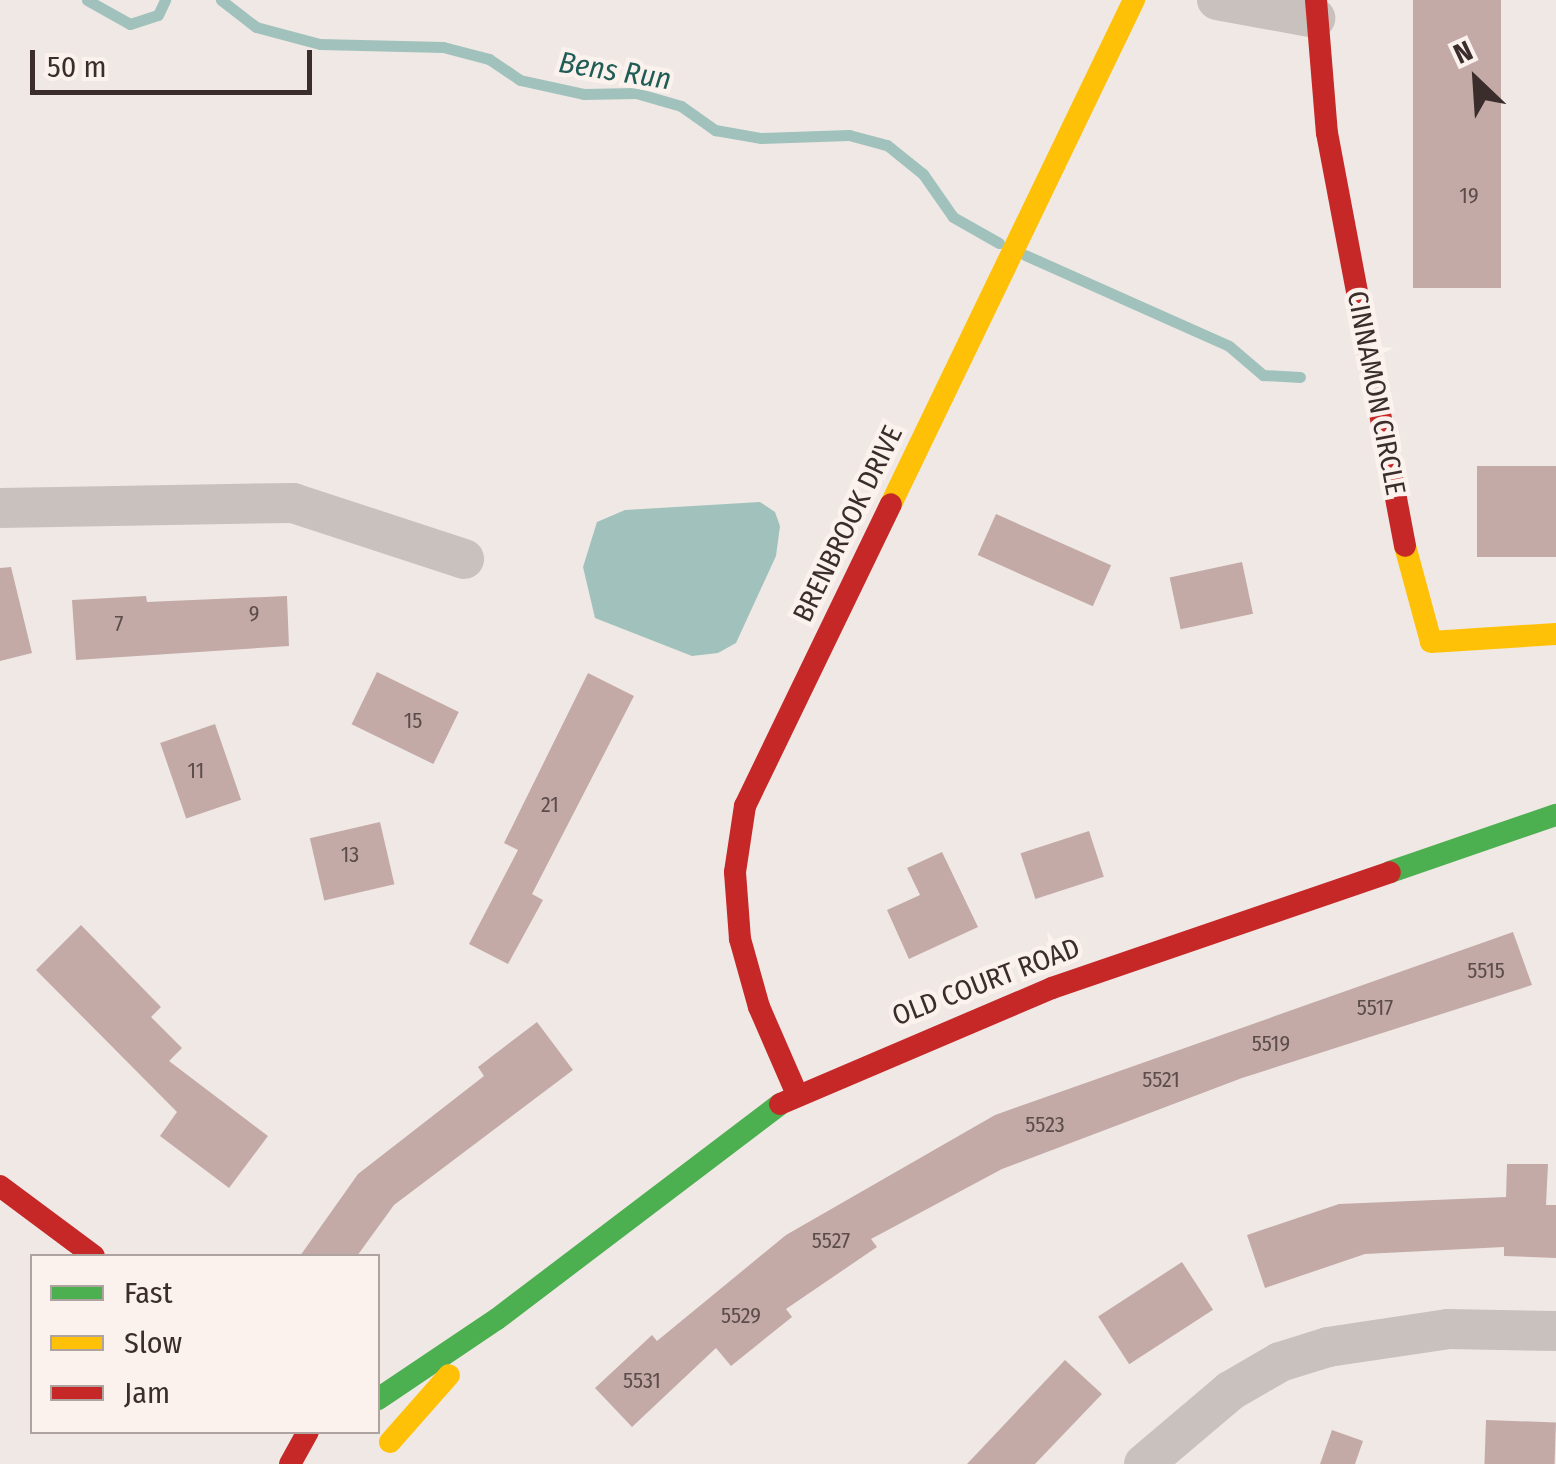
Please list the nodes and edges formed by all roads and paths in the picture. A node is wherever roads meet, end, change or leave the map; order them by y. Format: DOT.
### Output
graph roads {
  1 [pos="1134,0"];
  2 [pos="1217,0"];
  3 [pos="1316,9"];
  4 [pos="0,508"];
  5 [pos="464,559"];
  6 [pos="1556,634"];
  7 [pos="1556,815"];
  8 [pos="796,1092"];
  9 [pos="0,1186"];
  10 [pos="91,1254"];
  11 [pos="497,1320"];
  12 [pos="1556,1332"];
  13 [pos="380,1398"];
  14 [pos="275,1434"];
  15 [pos="307,1434"];
  16 [pos="388,1445"];
  17 [pos="291,1459"];
  18 [pos="1151,1462"];
  1 -- 8 [label="street, BRENBROOK DRIVE"];
  2 -- 3 [label="street, CINNAMON CIRCLE"];
  3 -- 6 [label="street, CINNAMON CIRCLE"];
  4 -- 5 [label="street"];
  7 -- 8 [label="street, OLD COURT ROAD"];
  8 -- 11 [label="street, OLD COURT ROAD"];
  9 -- 10 [label="street"];
  11 -- 13 [label="street, OLD COURT ROAD"];
  11 -- 16 [label="street, OLD COURT ROAD"];
  12 -- 18 [label="street"];
  14 -- 17 [label="street"];
  15 -- 17 [label="street"];
}
